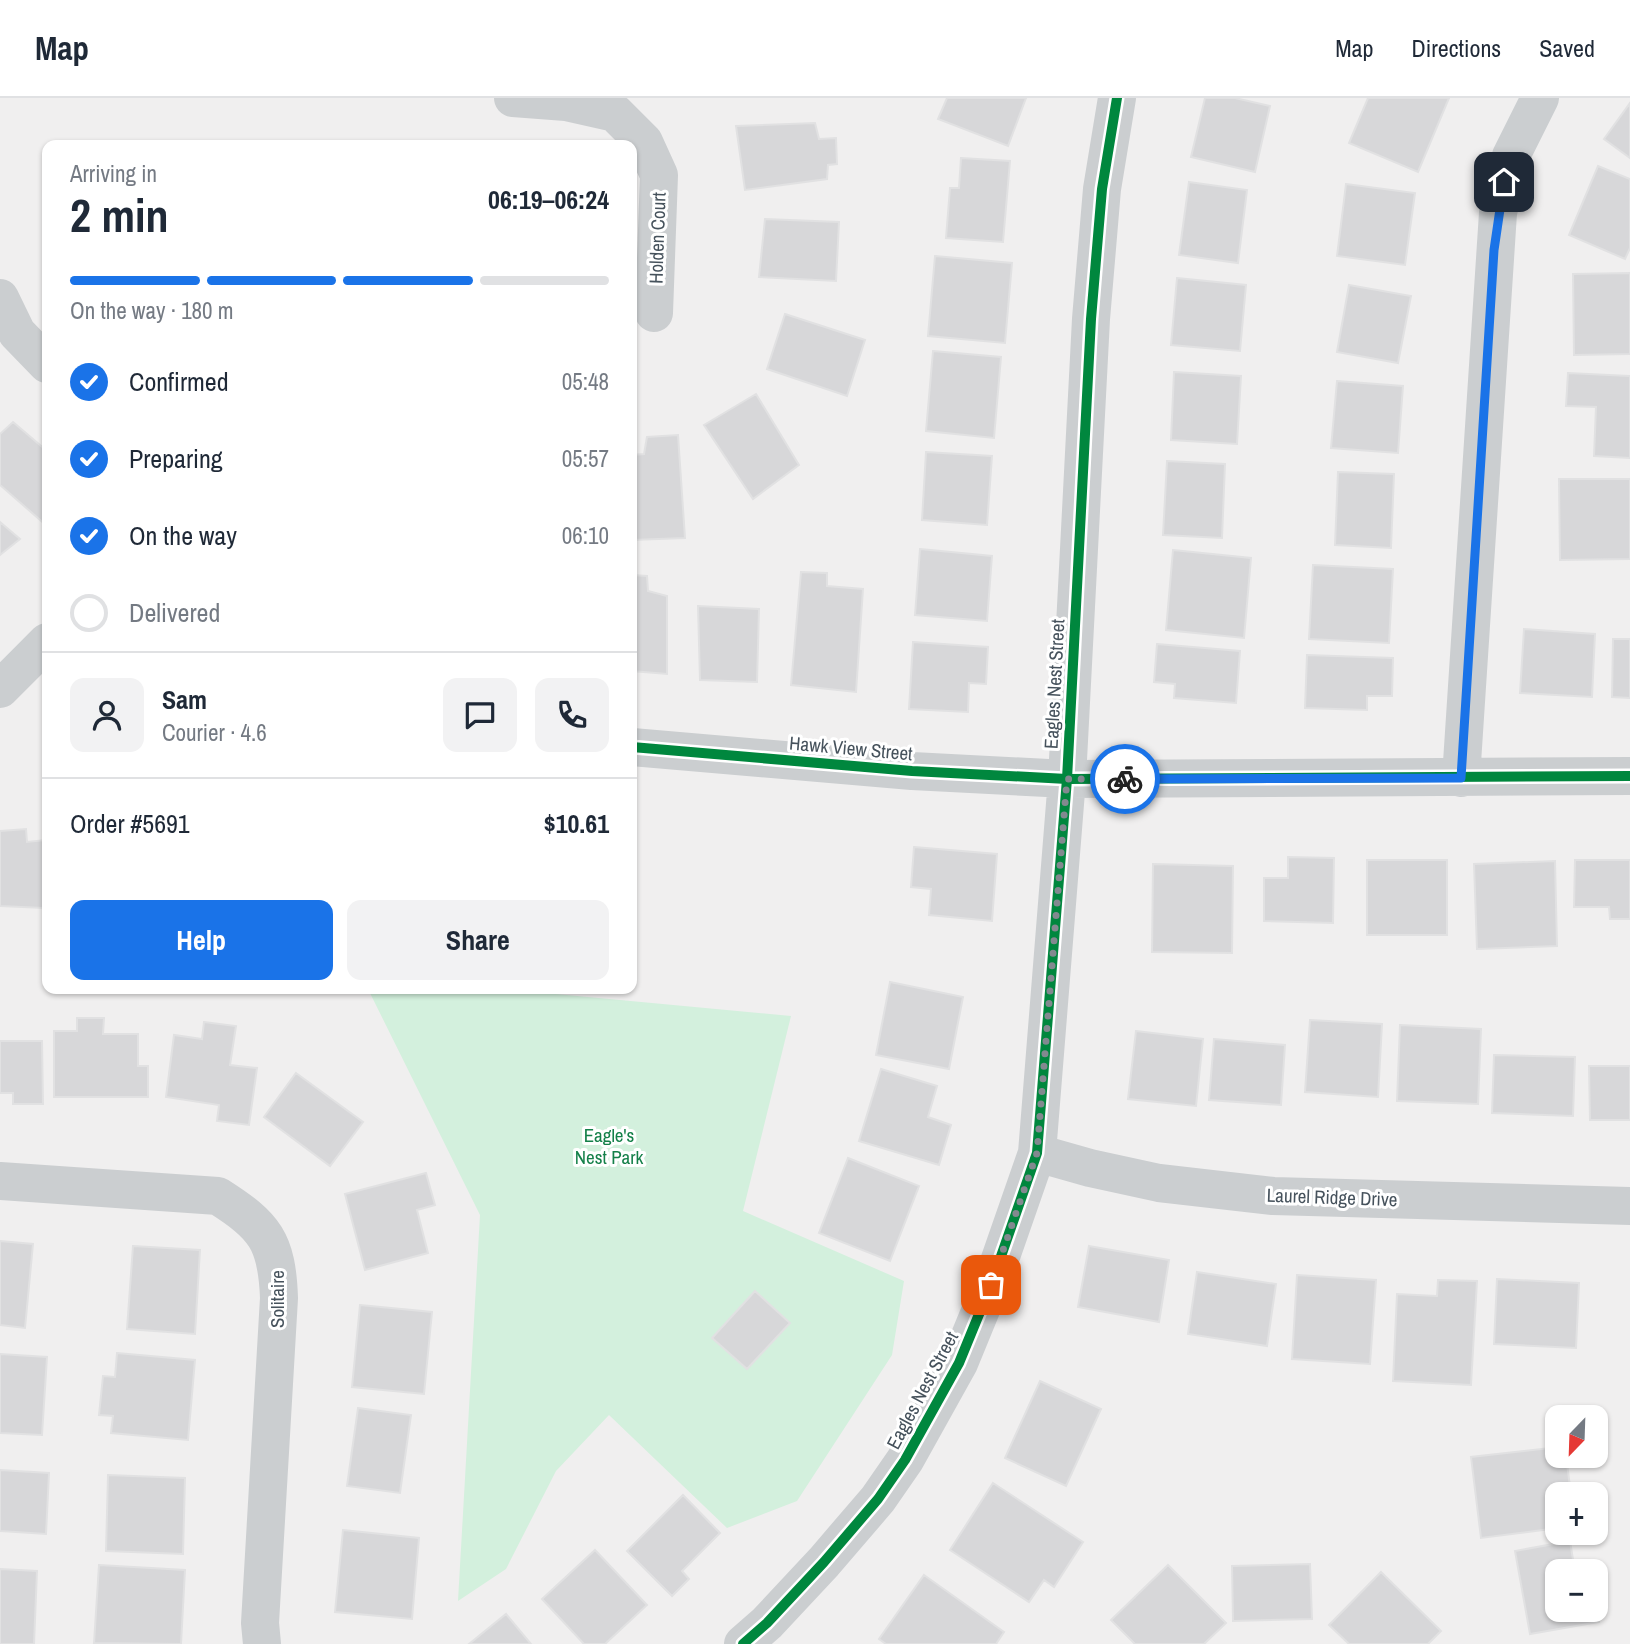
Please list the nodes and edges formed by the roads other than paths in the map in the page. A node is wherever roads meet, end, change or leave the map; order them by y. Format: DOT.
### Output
graph roads {
  1 [pos="513,98"];
  2 [pos="1117,98"];
  3 [pos="1540,98"];
  4 [pos="0,298"];
  5 [pos="653,313"];
  6 [pos="42,359"];
  7 [pos="42,647"];
  8 [pos="0,690"];
  9 [pos="637,747"];
  10 [pos="1630,776"];
  11 [pos="1461,778"];
  12 [pos="1067,779"];
  13 [pos="1037,1153"];
  14 [pos="0,1181"];
  15 [pos="1630,1206"];
  16 [pos="262,1644"];
  17 [pos="743,1644"];
  1 -- 5 [label="street, Holden Court"];
  2 -- 12 [label="street, Eagles Nest Street"];
  3 -- 11 [label="street"];
  4 -- 6 [label="street"];
  7 -- 8 [label="street"];
  9 -- 12 [label="street, Hawk View Street"];
  10 -- 11 [label="street, Hawk View Street"];
  11 -- 12 [label="street, Hawk View Street"];
  12 -- 13 [label="street, Eagles Nest Street"];
  13 -- 15 [label="street, Laurel Ridge Drive"];
  13 -- 17 [label="street, Eagles Nest Street"];
  14 -- 16 [label="street, Solitaire"];
}
